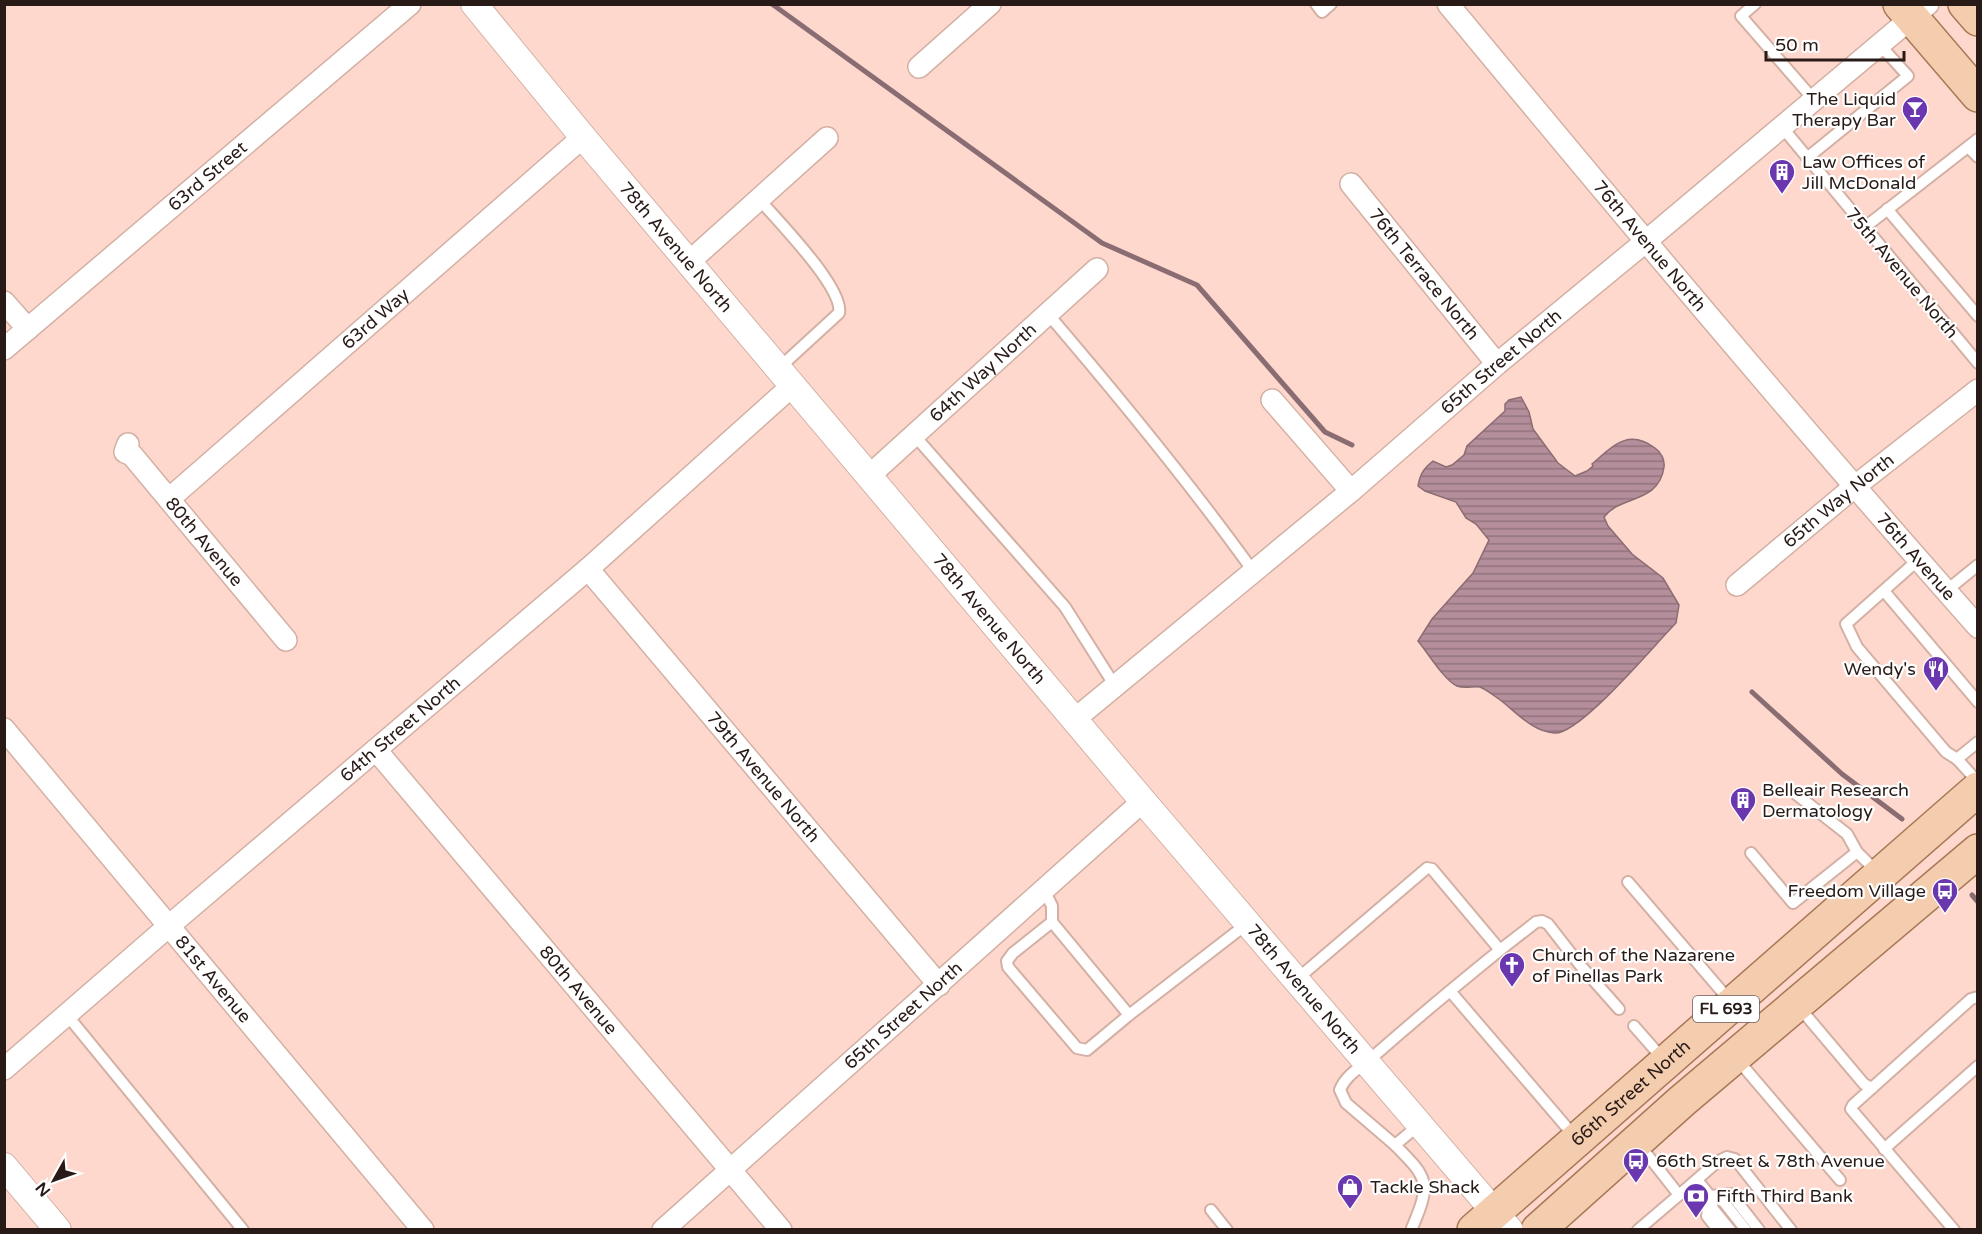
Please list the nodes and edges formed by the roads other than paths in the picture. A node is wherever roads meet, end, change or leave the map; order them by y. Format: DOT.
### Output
graph roads {
  1 [pos="410,4"];
  2 [pos="474,4"];
  3 [pos="990,4"];
  4 [pos="1316,4"];
  5 [pos="1331,4"];
  6 [pos="1448,4"];
  7 [pos="1755,4"];
  8 [pos="1965,4"];
  9 [pos="1913,9"];
  10 [pos="1977,19"];
  11 [pos="1880,45"];
  12 [pos="919,67"];
  13 [pos="1977,95"];
  14 [pos="1814,100"];
  15 [pos="1782,127"];
  16 [pos="583,137"];
  17 [pos="827,138"];
  18 [pos="1977,139"];
  19 [pos="1968,147"];
  20 [pos="1807,158"];
  21 [pos="1977,158"];
  22 [pos="1351,184"];
  23 [pos="759,199"];
  24 [pos="1887,209"];
  25 [pos="1865,227"];
  26 [pos="1646,242"];
  27 [pos="689,262"];
  28 [pos="1097,269"];
  29 [pos="4,302"];
  30 [pos="1048,314"];
  31 [pos="1977,316"];
  32 [pos="28,329"];
  33 [pos="4,350"];
  34 [pos="1977,363"];
  35 [pos="1497,364"];
  36 [pos="785,377"];
  37 [pos="1977,390"];
  38 [pos="1272,400"];
  39 [pos="914,435"];
  40 [pos="128,444"];
  41 [pos="869,476"];
  42 [pos="1854,487"];
  43 [pos="1351,491"];
  44 [pos="169,499"];
  45 [pos="1918,560"];
  46 [pos="1977,565"];
  47 [pos="588,569"];
  48 [pos="1253,571"];
  49 [pos="1737,585"];
  50 [pos="1884,591"];
  51 [pos="1946,591"];
  52 [pos="1977,627"];
  53 [pos="286,640"];
  54 [pos="1115,686"];
  55 [pos="1977,702"];
  56 [pos="1075,719"];
  57 [pos="4,729"];
  58 [pos="1977,742"];
  59 [pos="376,750"];
  60 [pos="1957,759"];
  61 [pos="1977,782"];
  62 [pos="1977,789"];
  63 [pos="1796,794"];
  64 [pos="1143,801"];
  65 [pos="1977,851"];
  66 [pos="1751,853"];
  67 [pos="1868,863"];
  68 [pos="1628,882"];
  69 [pos="1044,890"];
  70 [pos="1052,922"];
  71 [pos="1248,923"];
  72 [pos="170,925"];
  73 [pos="1500,950"];
  74 [pos="1296,980"];
  75 [pos="939,984"];
  76 [pos="1450,991"];
  77 [pos="1977,997"];
  78 [pos="1732,1003"];
  79 [pos="1797,1004"];
  80 [pos="1619,1009"];
  81 [pos="67,1015"];
  82 [pos="1129,1015"];
  83 [pos="1634,1026"];
  84 [pos="1734,1057"];
  85 [pos="1367,1062"];
  86 [pos="1665,1062"];
  87 [pos="1977,1066"];
  88 [pos="4,1070"];
  89 [pos="1872,1088"];
  90 [pos="1420,1124"];
  91 [pos="1577,1139"];
  92 [pos="1637,1141"];
  93 [pos="1395,1146"];
  94 [pos="1884,1149"];
  95 [pos="4,1166"];
  96 [pos="731,1170"];
  97 [pos="1697,1180"];
  98 [pos="1840,1180"];
  99 [pos="1679,1195"];
  100 [pos="1710,1196"];
  101 [pos="1211,1210"];
  102 [pos="1494,1224"];
  103 [pos="1411,1229"];
  104 [pos="58,1230"];
  105 [pos="243,1230"];
  106 [pos="423,1230"];
  107 [pos="663,1230"];
  108 [pos="781,1230"];
  109 [pos="1227,1230"];
  110 [pos="1424,1230"];
  111 [pos="1538,1230"];
  112 [pos="1638,1230"];
  113 [pos="1718,1230"];
  114 [pos="1730,1230"];
  115 [pos="1746,1230"];
  116 [pos="1759,1230"];
  117 [pos="1791,1230"];
  118 [pos="1954,1230"];
  1 -- 32 [label="street, 63rd Street"];
  2 -- 16 [label="street, 78th Avenue North"];
  3 -- 12 [label="street"];
  4 -- 5 [label="lane"];
  6 -- 26 [label="street, 76th Avenue North"];
  7 -- 14 [label="lane"];
  8 -- 10 [label="main road"];
  9 -- 11 [label="street, 65th Street North"];
  9 -- 13 [label="main road"];
  11 -- 14 [label="street, 65th Street North"];
  11 -- 20 [label="lane"];
  14 -- 15 [label="street, 65th Street North"];
  15 -- 20 [label="lane, 75th Avenue North"];
  15 -- 26 [label="street, 65th Street North"];
  16 -- 27 [label="street, 78th Avenue North"];
  16 -- 44 [label="street, 63rd Way"];
  17 -- 23 [label="street"];
  18 -- 19 [label="lane"];
  19 -- 21 [label="lane"];
  19 -- 24 [label="lane"];
  20 -- 25 [label="lane, 75th Avenue North"];
  22 -- 35 [label="street, 76th Terrace North"];
  23 -- 27 [label="street"];
  23 -- 36 [label="lane"];
  24 -- 25 [label="lane"];
  24 -- 31 [label="lane"];
  25 -- 34 [label="lane, 75th Avenue North"];
  26 -- 35 [label="street, 65th Street North"];
  26 -- 42 [label="street, 76th Avenue North"];
  27 -- 36 [label="street, 78th Avenue North"];
  28 -- 30 [label="street, 64th Way North"];
  29 -- 32 [label="street"];
  30 -- 39 [label="street, 64th Way North"];
  30 -- 48 [label="lane"];
  32 -- 33 [label="street, 63rd Street"];
  35 -- 43 [label="street, 65th Street North"];
  36 -- 41 [label="street, 78th Avenue North"];
  36 -- 47 [label="street, 64th Street North"];
  37 -- 42 [label="street, 65th Way North"];
  38 -- 43 [label="street"];
  39 -- 41 [label="street, 64th Way North"];
  39 -- 54 [label="lane"];
  40 -- 44 [label="street, 80th Avenue"];
  41 -- 56 [label="street, 78th Avenue North"];
  42 -- 45 [label="street, 76th Avenue"];
  42 -- 49 [label="street, 65th Way North"];
  43 -- 48 [label="street, 65th Street North"];
  44 -- 53 [label="street, 80th Avenue"];
  45 -- 50 [label="lane"];
  45 -- 51 [label="street, 76th Avenue"];
  46 -- 51 [label="lane"];
  47 -- 59 [label="street, 64th Street North"];
  47 -- 75 [label="street, 79th Avenue North"];
  48 -- 54 [label="street, 65th Street North"];
  50 -- 55 [label="lane"];
  50 -- 60 [label="lane"];
  51 -- 52 [label="street, 76th Avenue"];
  54 -- 56 [label="street, 65th Street North"];
  56 -- 64 [label="street, 78th Avenue North"];
  57 -- 72 [label="street, 81st Avenue"];
  58 -- 60 [label="lane"];
  59 -- 72 [label="street, 64th Street North"];
  59 -- 96 [label="street, 80th Avenue"];
  60 -- 61 [label="lane"];
  62 -- 67 [label="main road, 66th Street North / FL 693"];
  63 -- 67 [label="lane"];
  64 -- 69 [label="street, 65th Street North"];
  64 -- 71 [label="street, 78th Avenue North"];
  65 -- 79 [label="main road, FL 693"];
  66 -- 67 [label="lane"];
  67 -- 78 [label="main road, 66th Street North / FL 693"];
  68 -- 78 [label="lane"];
  69 -- 70 [label="lane"];
  69 -- 75 [label="street, 65th Street North"];
  70 -- 82 [label="lane"];
  70 -- 82 [label="lane"];
  71 -- 74 [label="street, 78th Avenue North"];
  71 -- 82 [label="lane"];
  72 -- 81 [label="street, 64th Street North"];
  72 -- 106 [label="street, 81st Avenue"];
  73 -- 74 [label="lane"];
  73 -- 76 [label="lane"];
  73 -- 80 [label="lane"];
  74 -- 85 [label="street, 78th Avenue North"];
  75 -- 96 [label="street, 65th Street North"];
  76 -- 85 [label="lane"];
  76 -- 91 [label="lane"];
  77 -- 89 [label="lane"];
  78 -- 86 [label="main road, 66th Street North / FL 693"];
  79 -- 84 [label="main road, FL 693"];
  79 -- 89 [label="lane"];
  81 -- 88 [label="street, 64th Street North"];
  81 -- 105 [label="lane"];
  83 -- 86 [label="lane"];
  84 -- 92 [label="main road, FL 693"];
  84 -- 98 [label="lane"];
  85 -- 90 [label="street, 78th Avenue North"];
  85 -- 93 [label="lane"];
  86 -- 91 [label="main road, 66th Street North / FL 693"];
  87 -- 94 [label="lane"];
  89 -- 94 [label="lane"];
  90 -- 93 [label="lane"];
  90 -- 102 [label="street, 78th Avenue North"];
  91 -- 102 [label="main road, 66th Street North / FL 693"];
  92 -- 99 [label="lane"];
  92 -- 111 [label="main road, FL 693"];
  93 -- 103 [label="lane"];
  94 -- 118 [label="lane"];
  95 -- 104 [label="street"];
  96 -- 107 [label="street, 65th Street North"];
  96 -- 108 [label="street, 80th Avenue"];
  97 -- 99 [label="lane"];
  97 -- 100 [label="lane"];
  97 -- 117 [label="lane"];
  99 -- 112 [label="lane"];
  100 -- 113 [label="lane"];
  100 -- 114 [label="lane"];
  100 -- 115 [label="lane"];
  100 -- 116 [label="lane"];
  101 -- 109 [label="lane"];
  103 -- 110 [label="lane"];
}
